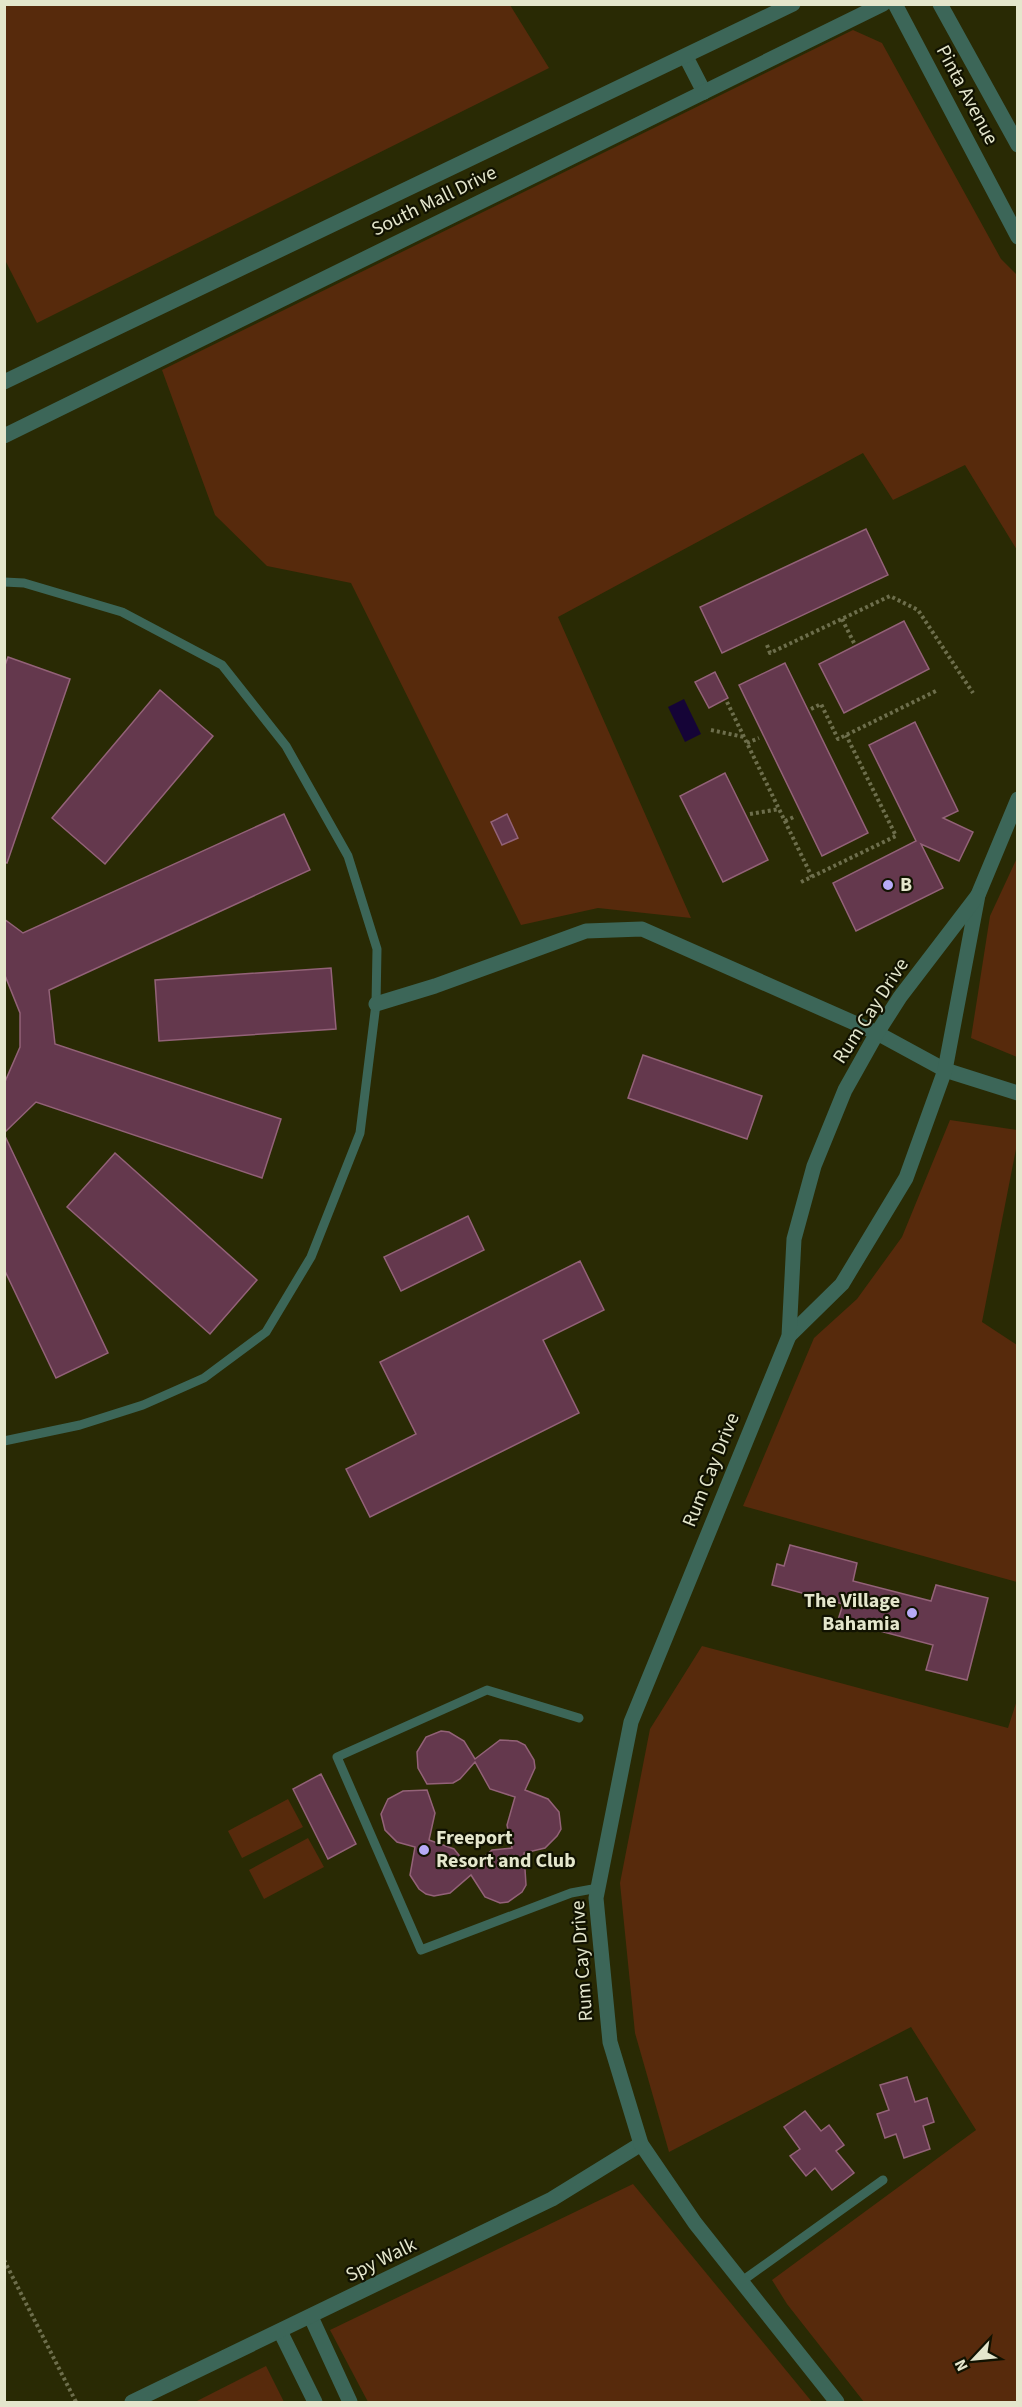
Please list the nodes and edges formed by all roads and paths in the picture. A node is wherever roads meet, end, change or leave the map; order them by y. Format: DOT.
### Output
graph roads {
  1 [pos="793,4"];
  2 [pos="882,4"];
  3 [pos="895,4"];
  4 [pos="940,4"];
  5 [pos="686,57"];
  6 [pos="704,92"];
  7 [pos="1017,145"];
  8 [pos="1017,237"];
  9 [pos="4,382"];
  10 [pos="4,436"];
  11 [pos="4,582"];
  12 [pos="842,619"];
  13 [pos="854,643"];
  14 [pos="767,645"];
  15 [pos="938,690"];
  16 [pos="973,693"];
  17 [pos="727,702"];
  18 [pos="811,709"];
  19 [pos="711,730"];
  20 [pos="846,735"];
  21 [pos="744,738"];
  22 [pos="759,738"];
  23 [pos="747,743"];
  24 [pos="1017,799"];
  25 [pos="779,809"];
  26 [pos="750,814"];
  27 [pos="796,816"];
  28 [pos="785,821"];
  29 [pos="812,877"];
  30 [pos="801,882"];
  31 [pos="978,896"];
  32 [pos="376,1004"];
  33 [pos="878,1033"];
  34 [pos="945,1070"];
  35 [pos="1017,1093"];
  36 [pos="789,1335"];
  37 [pos="4,1441"];
  38 [pos="579,1718"];
  39 [pos="598,1888"];
  40 [pos="641,2144"];
  41 [pos="883,2180"];
  42 [pos="4,2260"];
  43 [pos="742,2281"];
  44 [pos="311,2317"];
  45 [pos="281,2333"];
  46 [pos="76,2403"];
  47 [pos="132,2403"];
  48 [pos="315,2403"];
  49 [pos="350,2403"];
  50 [pos="837,2403"];
  1 -- 5 [label="street, South Mall Drive"];
  2 -- 6 [label="street, South Mall Drive"];
  3 -- 8 [label="street, Pinta Avenue"];
  4 -- 7 [label="street, Pinta Avenue"];
  5 -- 6 [label="street"];
  5 -- 9 [label="street, South Mall Drive"];
  6 -- 10 [label="street, South Mall Drive"];
  11 -- 32 [label="lane"];
  12 -- 13 [label="path"];
  12 -- 14 [label="path"];
  12 -- 16 [label="path"];
  15 -- 20 [label="path"];
  17 -- 21 [label="path"];
  18 -- 20 [label="path"];
  19 -- 21 [label="path"];
  20 -- 29 [label="path"];
  21 -- 23 [label="path"];
  22 -- 23 [label="path"];
  23 -- 25 [label="path"];
  24 -- 31 [label="street, Rum Cay Drive"];
  25 -- 26 [label="path"];
  25 -- 28 [label="path"];
  27 -- 28 [label="path"];
  28 -- 29 [label="path"];
  29 -- 30 [label="path"];
  31 -- 33 [label="street, Rum Cay Drive"];
  31 -- 34 [label="street, Rum Cay Drive"];
  32 -- 33 [label="street"];
  32 -- 37 [label="lane"];
  33 -- 34 [label="street"];
  33 -- 36 [label="street, Rum Cay Drive"];
  34 -- 35 [label="street"];
  34 -- 36 [label="street, Rum Cay Drive"];
  36 -- 39 [label="street, Rum Cay Drive"];
  38 -- 39 [label="lane"];
  39 -- 40 [label="street, Rum Cay Drive"];
  40 -- 43 [label="street, Rum Cay Drive"];
  40 -- 44 [label="street, Spy Walk"];
  41 -- 43 [label="lane"];
  42 -- 46 [label="path"];
  43 -- 50 [label="street, Rum Cay Drive"];
  44 -- 45 [label="street, Spy Walk"];
  44 -- 49 [label="street"];
  45 -- 47 [label="street, Spy Walk"];
  45 -- 48 [label="street"];
}
